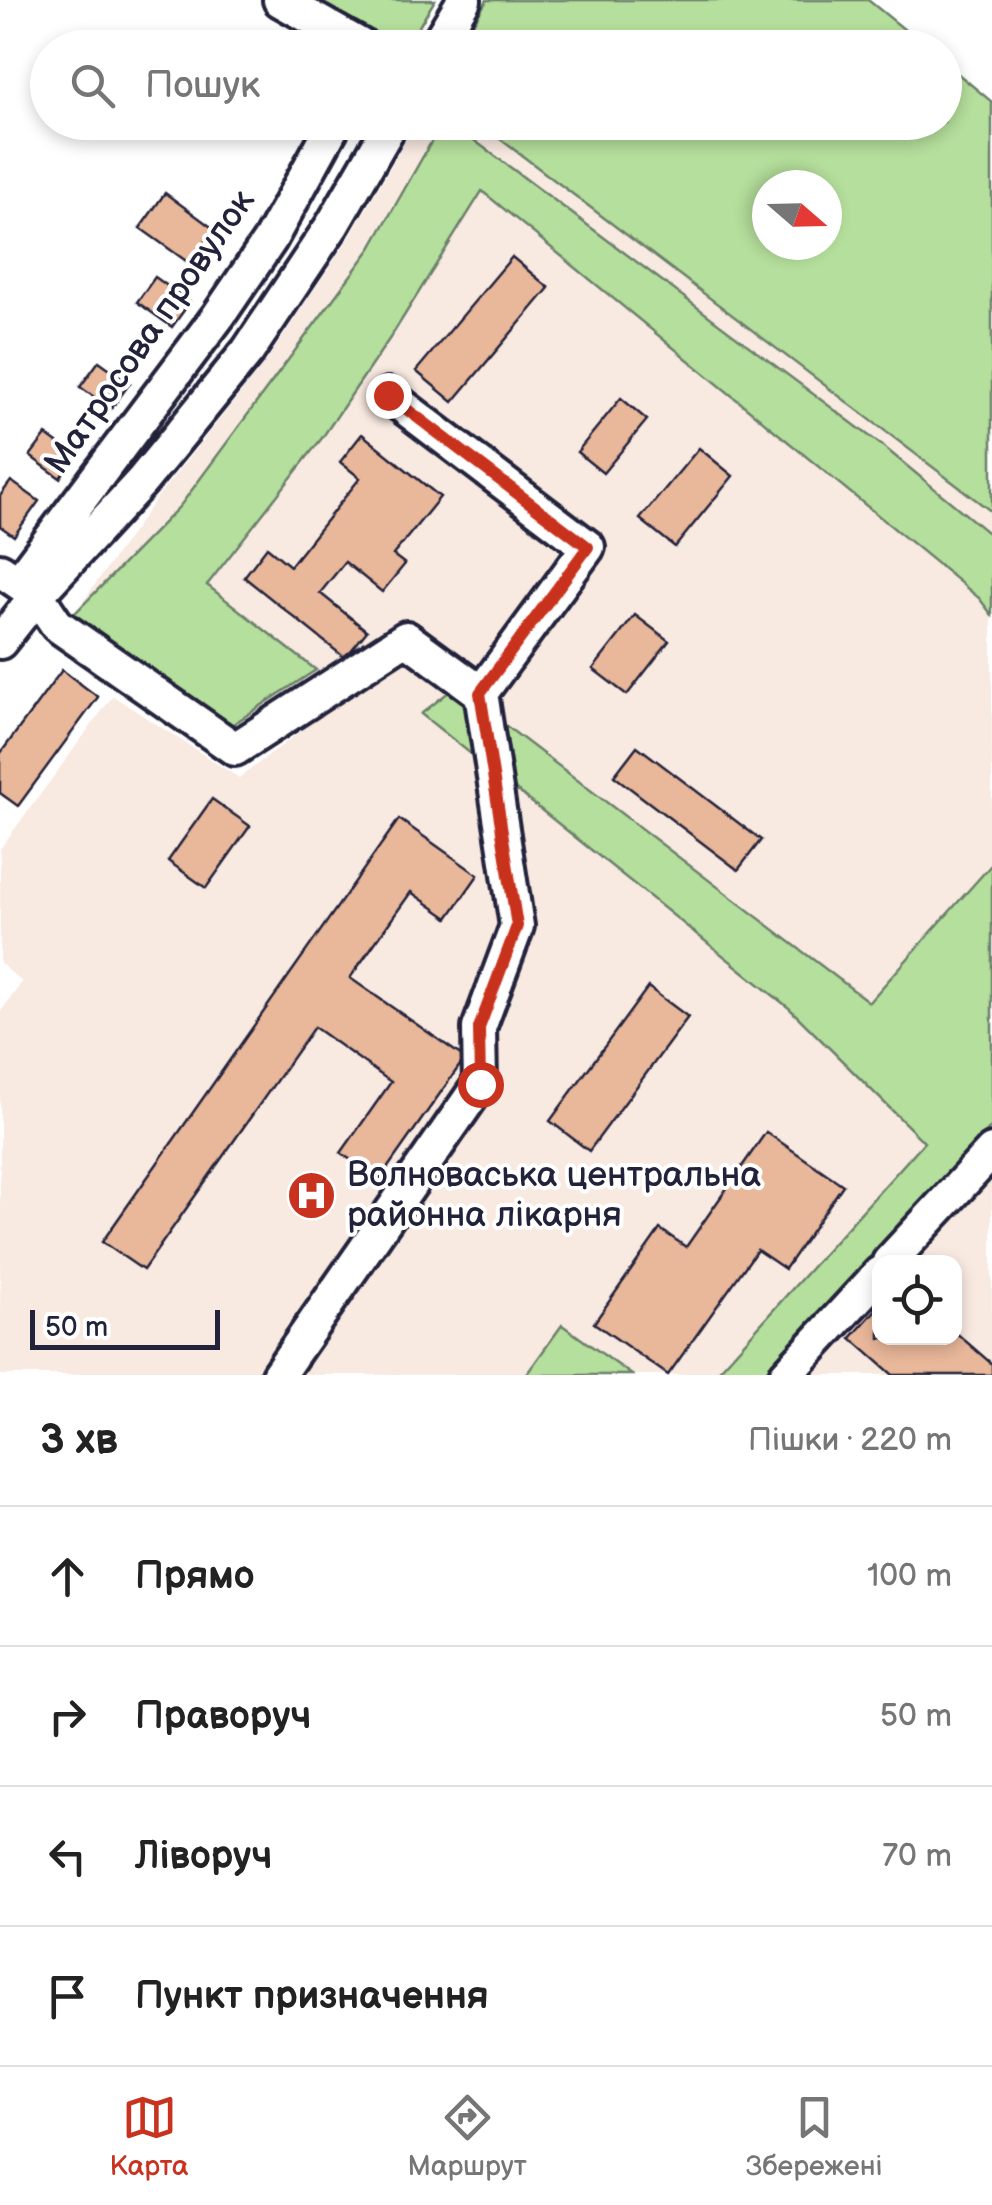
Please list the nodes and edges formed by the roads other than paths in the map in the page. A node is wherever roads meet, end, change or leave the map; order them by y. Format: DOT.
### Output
graph roads {
  1 [pos="280,0"];
  2 [pos="464,0"];
  3 [pos="333,30"];
  4 [pos="446,30"];
  5 [pos="326,140"];
  6 [pos="382,140"];
  7 [pos="388,395"];
  8 [pos="19,582"];
  9 [pos="0,642"];
  10 [pos="480,693"];
  11 [pos="992,1152"];
  12 [pos="896,1255"];
  13 [pos="872,1282"];
  14 [pos="278,1375"];
  15 [pos="786,1375"];
  1 -- 3 [label="street"];
  2 -- 4 [label="street"];
  5 -- 8 [label="street, Матросова провулок"];
  6 -- 8 [label="street"];
  7 -- 10 [label="street"];
  8 -- 9 [label="street, Матросова провулок"];
  8 -- 10 [label="street"];
  10 -- 14 [label="street"];
  11 -- 12 [label="street"];
  13 -- 15 [label="street"];
}
